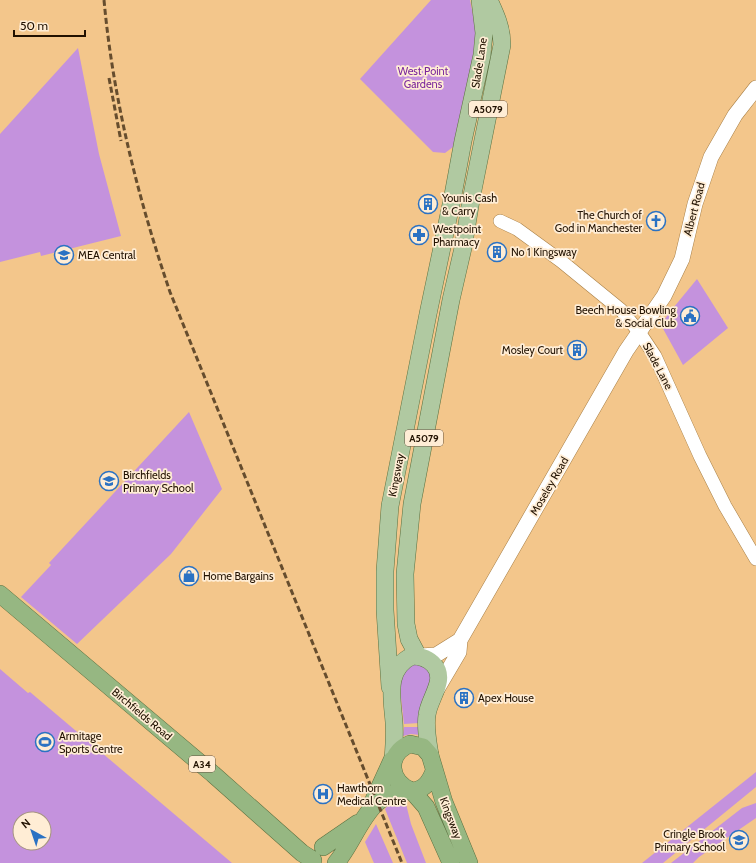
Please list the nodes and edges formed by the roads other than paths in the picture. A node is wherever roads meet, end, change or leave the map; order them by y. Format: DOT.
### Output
graph roads {
  1 [pos="480,0"];
  2 [pos="489,0"];
  3 [pos="502,35"];
  4 [pos="482,55"];
  5 [pos="756,88"];
  6 [pos="453,195"];
  7 [pos="467,220"];
  8 [pos="500,221"];
  9 [pos="639,332"];
  10 [pos="756,560"];
  11 [pos="0,594"];
  12 [pos="460,640"];
  13 [pos="420,656"];
  14 [pos="390,687"];
  15 [pos="434,695"];
  16 [pos="430,755"];
  17 [pos="392,760"];
  18 [pos="434,772"];
  19 [pos="411,791"];
  20 [pos="366,815"];
  21 [pos="316,857"];
  22 [pos="336,863"];
  23 [pos="451,863"];
  24 [pos="469,863"];
  1 -- 4 [label="main road, Slade Lane / A5079"];
  2 -- 3 [label="main road, Slade Lane / A5079"];
  3 -- 4 [label="main road"];
  3 -- 7 [label="main road, Slade Lane / A5079"];
  4 -- 6 [label="main road, Slade Lane / A5079"];
  5 -- 9 [label="main road, Albert Road"];
  6 -- 14 [label="main road, Kingsway / A5079"];
  7 -- 13 [label="main road, Kingsway / A5079"];
  8 -- 9 [label="street, Slade Lane"];
  9 -- 10 [label="street, Slade Lane"];
  9 -- 12 [label="main road, Moseley Road"];
  11 -- 21 [label="highway, Birchfields Road / A34"];
  12 -- 13 [label="main road, Moseley Road"];
  12 -- 15 [label="main road, Moseley Road"];
  13 -- 14 [label="main road, Kingsway / A5079"];
  13 -- 15 [label="main road, Kingsway / A5079"];
  14 -- 17 [label="main road, Kingsway / A5079"];
  15 -- 16 [label="main road, Kingsway / A5079"];
  16 -- 17 [label="highway, A34"];
  16 -- 18 [label="highway"];
  17 -- 19 [label="highway"];
  17 -- 20 [label="highway, A34"];
  18 -- 19 [label="highway, A34"];
  18 -- 24 [label="highway, Kingsway"];
  19 -- 20 [label="highway, A34"];
  19 -- 23 [label="highway, Kingsway"];
  20 -- 21 [label="highway, A34"];
  20 -- 22 [label="highway, A34"];
  21 -- 22 [label="highway, A34"];
}
